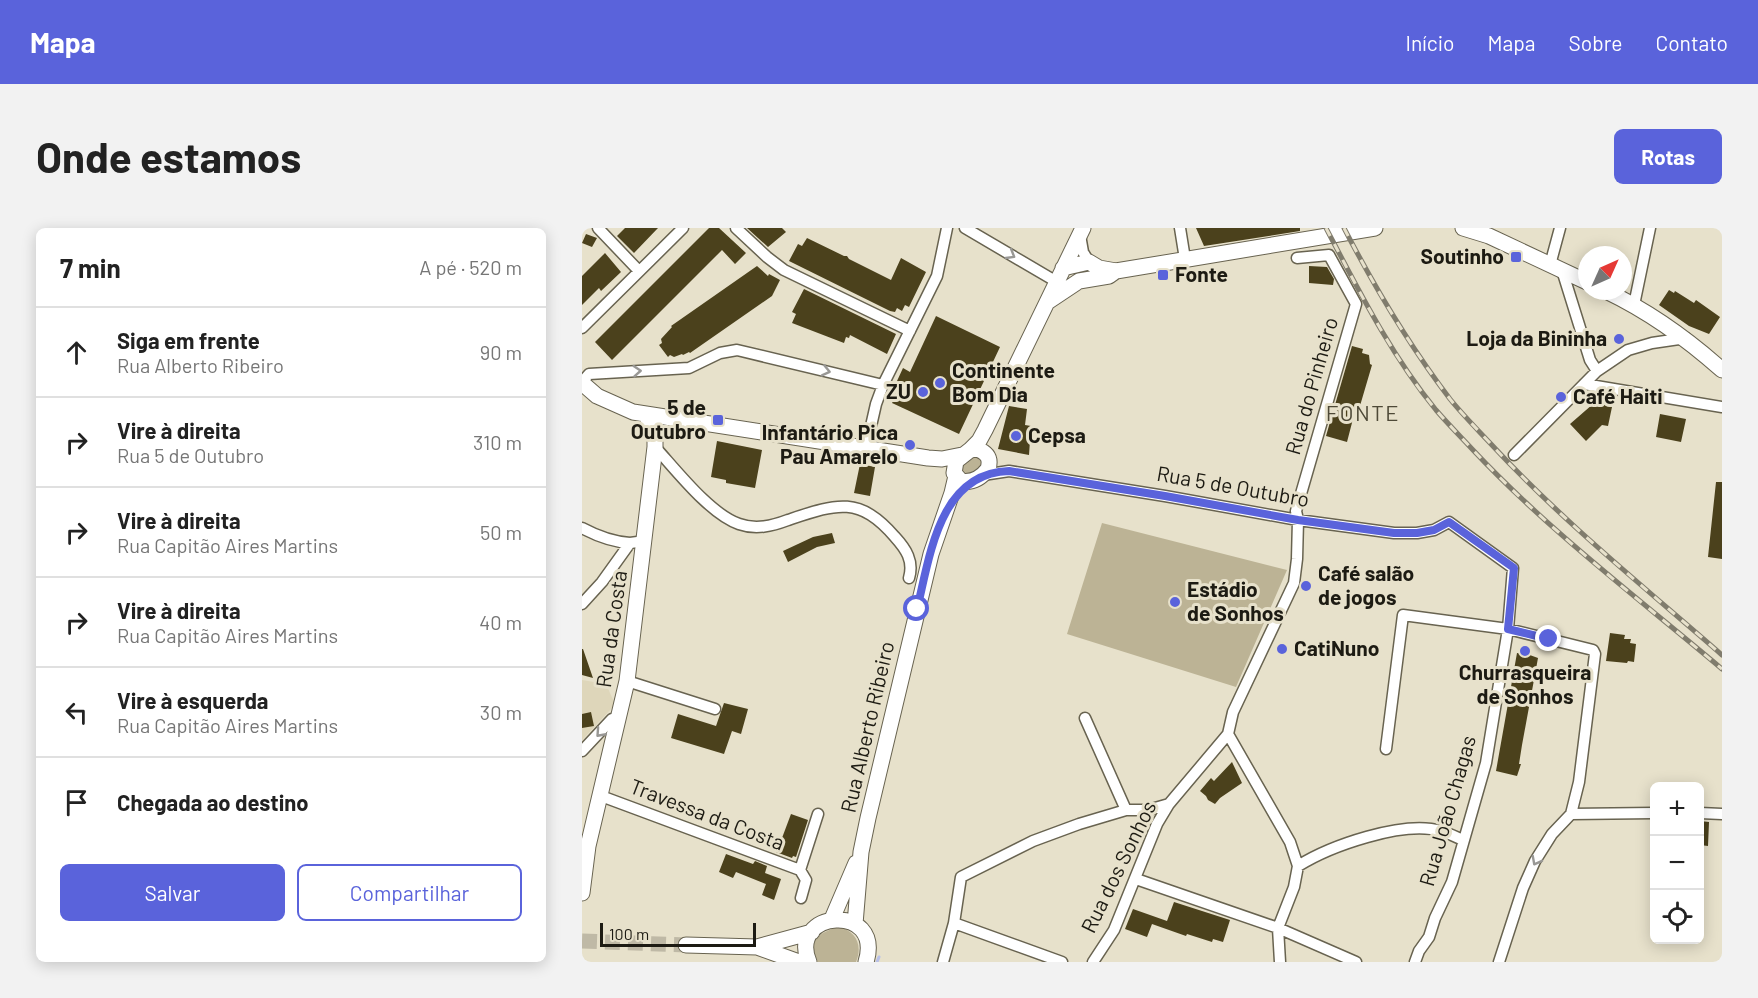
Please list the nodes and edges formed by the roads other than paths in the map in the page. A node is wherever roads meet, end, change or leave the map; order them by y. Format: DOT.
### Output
graph roads {
  1 [pos="598,228"];
  2 [pos="682,228"];
  3 [pos="736,228"];
  4 [pos="947,228"];
  5 [pos="965,228"];
  6 [pos="1180,228"];
  7 [pos="1375,228"];
  8 [pos="1463,228"];
  9 [pos="1560,228"];
  10 [pos="1650,228"];
  11 [pos="1081,231"];
  12 [pos="1297,258"];
  13 [pos="1185,259"];
  14 [pos="1089,262"];
  15 [pos="1556,267"];
  16 [pos="1063,268"];
  17 [pos="639,271"];
  18 [pos="1116,271"];
  19 [pos="1578,278"];
  20 [pos="1079,281"];
  21 [pos="1057,282"];
  22 [pos="1624,300"];
  23 [pos="1048,301"];
  24 [pos="1634,305"];
  25 [pos="582,328"];
  26 [pos="910,331"];
  27 [pos="1686,338"];
  28 [pos="1722,369"];
  29 [pos="1597,371"];
  30 [pos="582,382"];
  31 [pos="1584,384"];
  32 [pos="884,385"];
  33 [pos="1722,407"];
  34 [pos="646,414"];
  35 [pos="665,417"];
  36 [pos="655,442"];
  37 [pos="866,448"];
  38 [pos="976,454"];
  39 [pos="1514,455"];
  40 [pos="928,458"];
  41 [pos="1009,471"];
  42 [pos="955,474"];
  43 [pos="980,477"];
  44 [pos="947,509"];
  45 [pos="1298,520"];
  46 [pos="1449,522"];
  47 [pos="582,528"];
  48 [pos="637,542"];
  49 [pos="909,578"];
  50 [pos="582,604"];
  51 [pos="1508,629"];
  52 [pos="627,681"];
  53 [pos="715,709"];
  54 [pos="1085,718"];
  55 [pos="619,721"];
  56 [pos="1228,735"];
  57 [pos="1386,749"];
  58 [pos="582,751"];
  59 [pos="602,796"];
  60 [pos="1169,804"];
  61 [pos="1126,810"];
  62 [pos="1650,813"];
  63 [pos="1704,813"];
  64 [pos="818,814"];
  65 [pos="1571,814"];
  66 [pos="1722,814"];
  67 [pos="1463,840"];
  68 [pos="861,852"];
  69 [pos="1298,866"];
  70 [pos="800,870"];
  71 [pos="1136,879"];
  72 [pos="582,893"];
  73 [pos="801,898"];
  74 [pos="832,919"];
  75 [pos="954,923"];
  76 [pos="855,924"];
  77 [pos="1278,928"];
  78 [pos="812,932"];
  79 [pos="686,945"];
  80 [pos="757,947"];
  81 [pos="799,962"];
  82 [pos="809,962"];
  83 [pos="866,962"];
  84 [pos="943,962"];
  85 [pos="1062,962"];
  86 [pos="1094,962"];
  87 [pos="1281,962"];
  88 [pos="1356,962"];
  89 [pos="1415,962"];
  90 [pos="1499,962"];
  1 -- 17 [label="street"];
  2 -- 17 [label="street"];
  3 -- 26 [label="street"];
  4 -- 26 [label="street"];
  5 -- 21 [label="street, one-way"];
  6 -- 13 [label="street"];
  7 -- 13 [label="main road"];
  8 -- 15 [label="main road"];
  9 -- 15 [label="street"];
  10 -- 24 [label="street"];
  11 -- 14 [label="street"];
  11 -- 16 [label="main road"];
  12 -- 45 [label="street, Rua do Pinheiro"];
  13 -- 18 [label="main road"];
  14 -- 16 [label="main road"];
  14 -- 18 [label="main road"];
  15 -- 19 [label="main road"];
  15 -- 29 [label="street"];
  16 -- 20 [label="main road"];
  16 -- 21 [label="main road"];
  17 -- 25 [label="street"];
  18 -- 20 [label="main road"];
  20 -- 23 [label="main road"];
  21 -- 23 [label="main road"];
  22 -- 24 [label="main road"];
  23 -- 38 [label="main road"];
  24 -- 27 [label="main road"];
  26 -- 32 [label="street"];
  27 -- 28 [label="main road"];
  27 -- 29 [label="street"];
  29 -- 31 [label="street"];
  30 -- 32 [label="street, one-way"];
  30 -- 34 [label="main road"];
  31 -- 33 [label="street"];
  31 -- 39 [label="street"];
  32 -- 37 [label="street"];
  34 -- 35 [label="main road"];
  34 -- 36 [label="main road, Rua da Costa"];
  35 -- 36 [label="main road, Rua da Costa"];
  35 -- 37 [label="main road"];
  36 -- 48 [label="main road, Rua da Costa"];
  36 -- 49 [label="street"];
  37 -- 40 [label="main road"];
  38 -- 40 [label="main road"];
  38 -- 41 [label="street, Rua 5 de Outubro"];
  38 -- 42 [label="main road"];
  38 -- 43 [label="main road"];
  40 -- 42 [label="main road"];
  41 -- 43 [label="street, Rua 5 de Outubro"];
  41 -- 45 [label="street, Rua 5 de Outubro"];
  42 -- 43 [label="main road"];
  42 -- 44 [label="main road, Rua Alberto Ribeiro"];
  43 -- 44 [label="main road, Rua Alberto Ribeiro"];
  44 -- 68 [label="main road, Rua Alberto Ribeiro"];
  45 -- 46 [label="street, Rua 5 de Outubro"];
  45 -- 56 [label="street, Rua do Pinheiro"];
  46 -- 51 [label="street, Rua João Chagas"];
  47 -- 48 [label="street"];
  48 -- 50 [label="street"];
  48 -- 52 [label="main road, Rua da Costa"];
  51 -- 57 [label="street"];
  51 -- 65 [label="street"];
  51 -- 67 [label="street, Rua João Chagas"];
  52 -- 53 [label="street"];
  52 -- 55 [label="main road, Rua da Costa"];
  54 -- 61 [label="street"];
  55 -- 58 [label="street, one-way"];
  55 -- 59 [label="main road, Rua da Costa"];
  56 -- 60 [label="street, Rua dos Sonhos"];
  56 -- 69 [label="street"];
  59 -- 70 [label="street, Travessa da Costa"];
  59 -- 72 [label="main road, Rua da Costa"];
  60 -- 61 [label="street"];
  60 -- 71 [label="street, Rua dos Sonhos"];
  61 -- 75 [label="street"];
  62 -- 65 [label="street"];
  63 -- 66 [label="street"];
  64 -- 70 [label="street, Travessa da Costa"];
  65 -- 90 [label="street, one-way"];
  67 -- 69 [label="street"];
  67 -- 89 [label="street, Rua João Chagas"];
  68 -- 74 [label="main road, Rua Alberto Ribeiro"];
  68 -- 76 [label="main road, Rua Alberto Ribeiro"];
  69 -- 77 [label="street"];
  70 -- 73 [label="street, Travessa da Costa"];
  71 -- 77 [label="street"];
  71 -- 86 [label="street, Rua dos Sonhos"];
  74 -- 76 [label="main road"];
  74 -- 78 [label="main road"];
  75 -- 84 [label="street"];
  75 -- 85 [label="street"];
  76 -- 83 [label="main road"];
  77 -- 87 [label="street"];
  77 -- 88 [label="street"];
  78 -- 80 [label="main road"];
  78 -- 82 [label="main road"];
  79 -- 80 [label="main road"];
  80 -- 81 [label="main road"];
}
